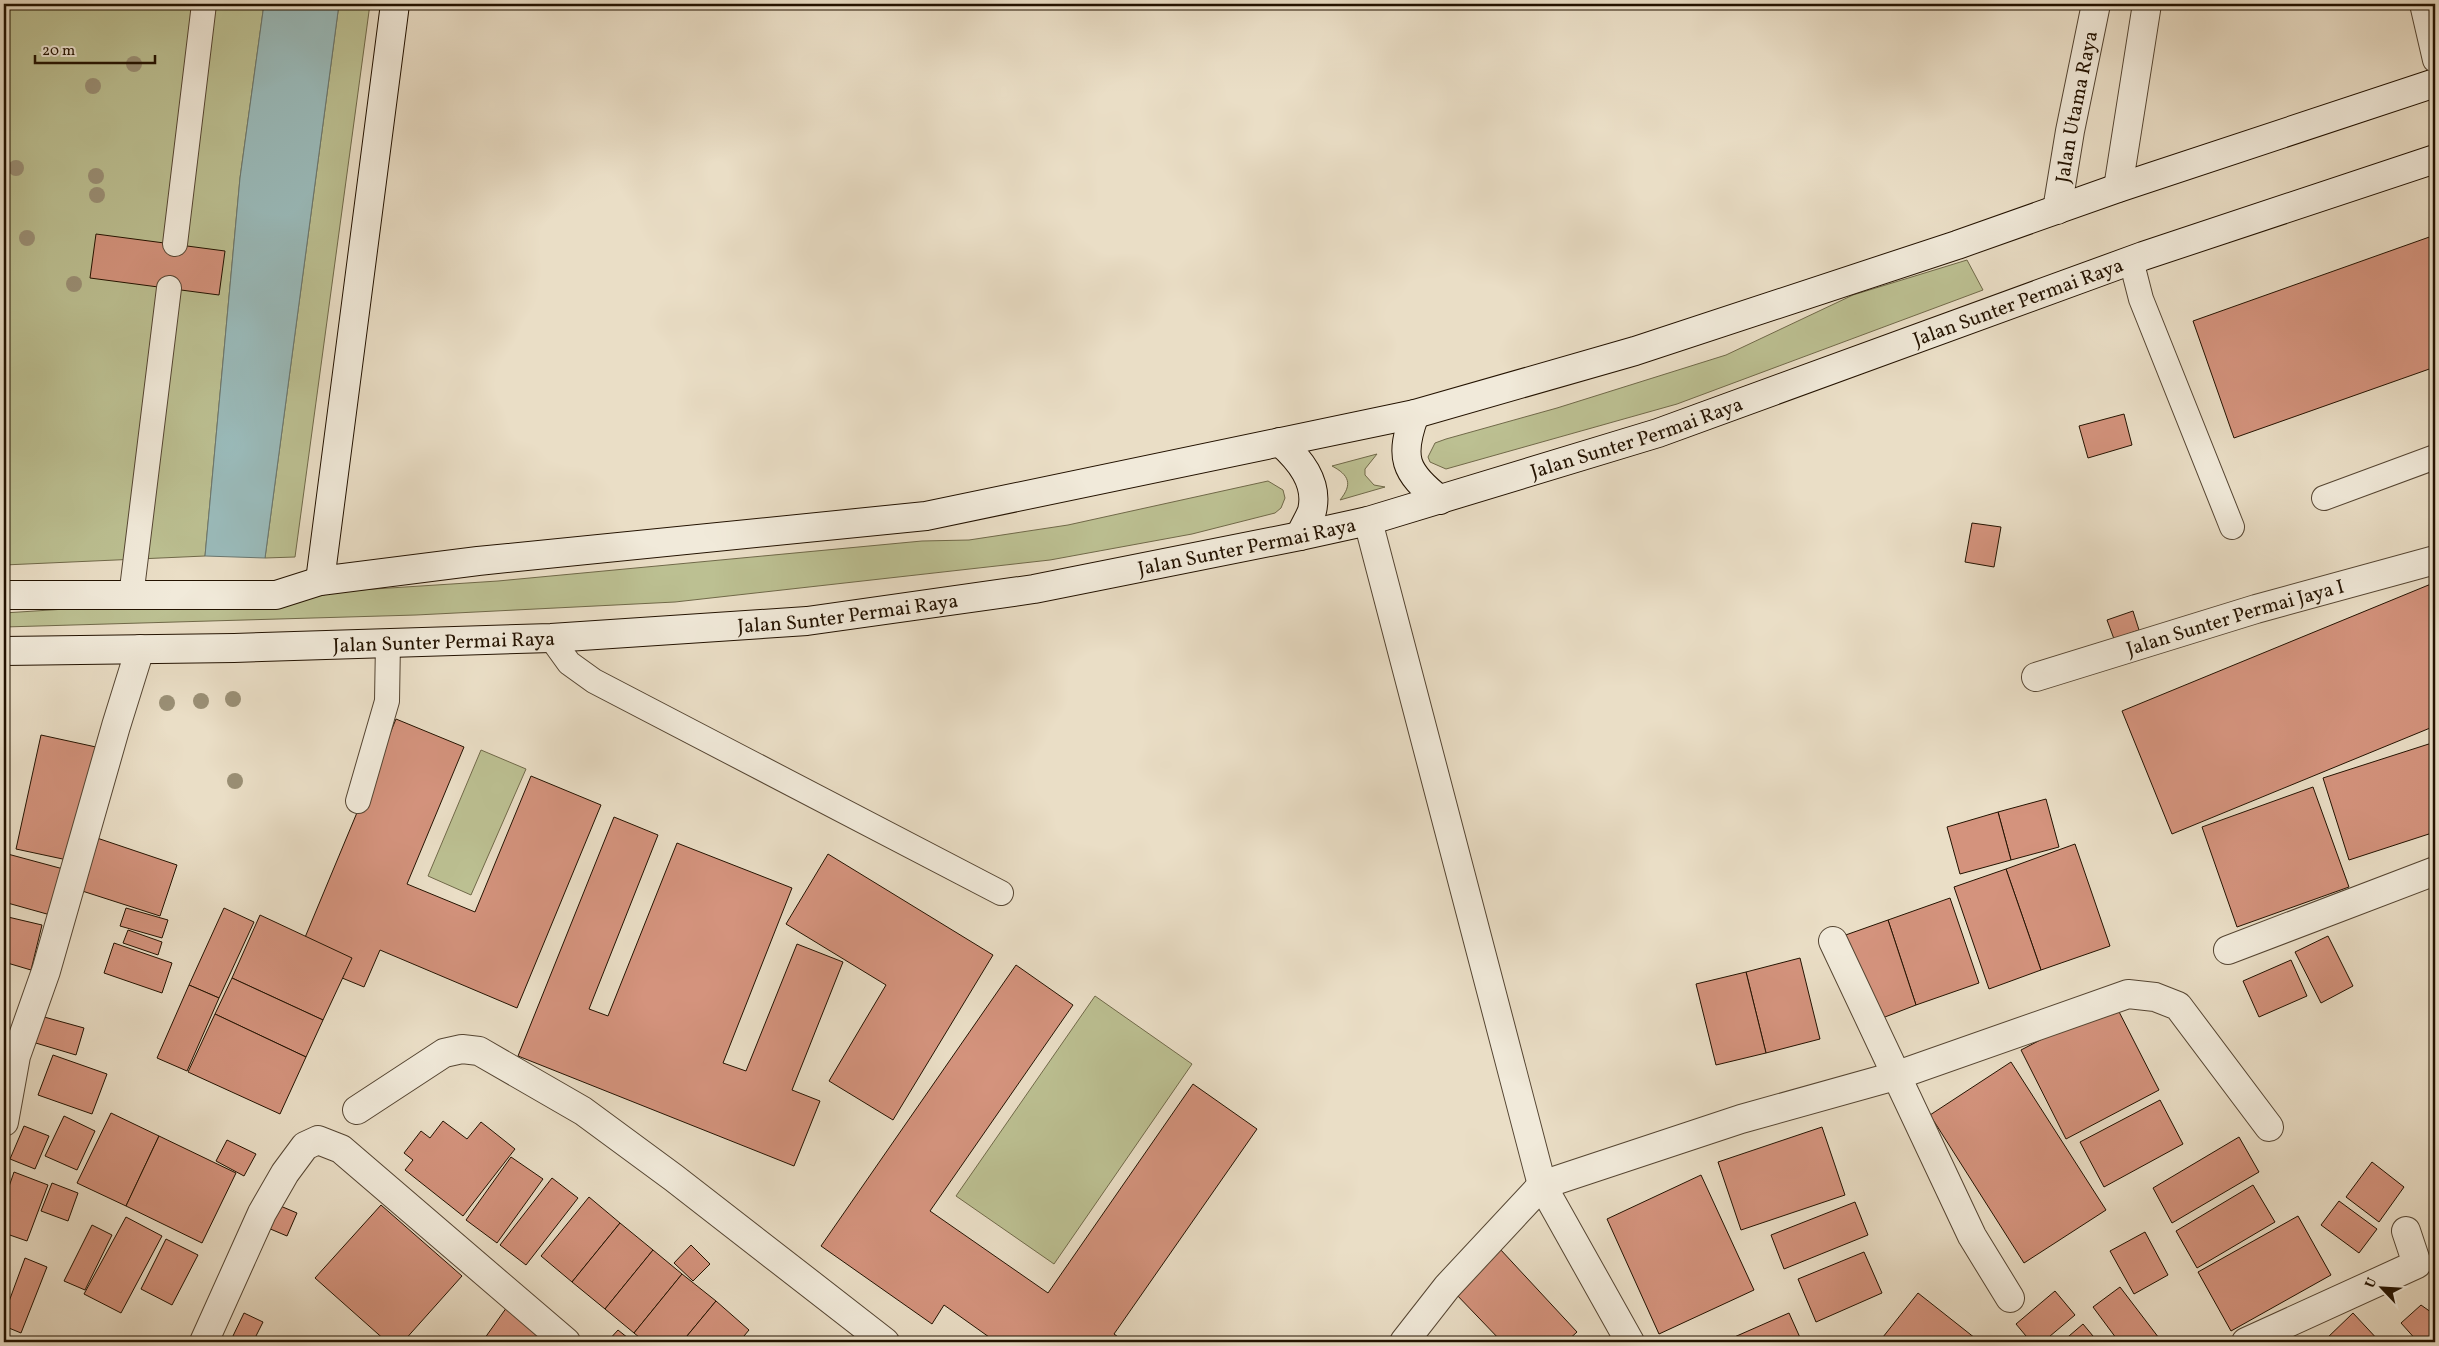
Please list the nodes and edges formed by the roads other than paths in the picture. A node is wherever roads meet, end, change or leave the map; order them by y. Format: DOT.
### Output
graph roads {
  1 [pos="204,4"];
  2 [pos="395,4"];
  3 [pos="2096,4"];
  4 [pos="2147,4"];
  5 [pos="2422,4"];
  6 [pos="2435,60"];
  7 [pos="2435,83"];
  8 [pos="2435,159"];
  9 [pos="2118,188"];
  10 [pos="2057,210"];
  11 [pos="175,244"];
  12 [pos="2131,260"];
  13 [pos="169,288"];
  14 [pos="1414,414"];
  15 [pos="1280,442"];
  16 [pos="2435,457"];
  17 [pos="2324,498"];
  18 [pos="1440,500"];
  19 [pos="1368,521"];
  20 [pos="2232,527"];
  21 [pos="1300,536"];
  22 [pos="2435,560"];
  23 [pos="320,581"];
  24 [pos="4,595"];
  25 [pos="131,597"];
  26 [pos="551,638"];
  27 [pos="388,642"];
  28 [pos="140,649"];
  29 [pos="4,651"];
  30 [pos="2036,677"];
  31 [pos="358,801"];
  32 [pos="2435,871"];
  33 [pos="1001,894"];
  34 [pos="1833,941"];
  35 [pos="2228,950"];
  36 [pos="1895,1076"];
  37 [pos="357,1110"];
  38 [pos="4,1122"];
  39 [pos="2269,1127"];
  40 [pos="1542,1185"];
  41 [pos="2406,1231"];
  42 [pos="2426,1269"];
  43 [pos="2010,1298"];
  44 [pos="204,1342"];
  45 [pos="566,1342"];
  46 [pos="885,1342"];
  47 [pos="1404,1342"];
  48 [pos="1630,1342"];
  49 [pos="2246,1342"];
  1 -- 11 [label="lane"];
  2 -- 23 [label="street"];
  3 -- 10 [label="street, Jalan Utama Raya"];
  4 -- 9 [label="street"];
  5 -- 6 [label="lane"];
  7 -- 9 [label="street"];
  8 -- 12 [label="street, Jalan Sunter Permai Raya"];
  9 -- 10 [label="street"];
  10 -- 14 [label="street"];
  12 -- 18 [label="street, Jalan Sunter Permai Raya"];
  12 -- 20 [label="lane"];
  13 -- 25 [label="lane"];
  14 -- 15 [label="street"];
  14 -- 18 [label="street"];
  15 -- 21 [label="street"];
  15 -- 23 [label="street"];
  16 -- 17 [label="lane"];
  18 -- 19 [label="street, Jalan Sunter Permai Raya"];
  19 -- 21 [label="street, Jalan Sunter Permai Raya"];
  19 -- 40 [label="street"];
  21 -- 26 [label="street, Jalan Sunter Permai Raya"];
  22 -- 30 [label="street, Jalan Sunter Permai Jaya I"];
  23 -- 25 [label="street"];
  24 -- 25 [label="street"];
  26 -- 27 [label="street, Jalan Sunter Permai Raya"];
  26 -- 33 [label="lane"];
  27 -- 28 [label="street, Jalan Sunter Permai Raya"];
  27 -- 31 [label="lane"];
  28 -- 29 [label="street, Jalan Sunter Permai Raya"];
  28 -- 38 [label="street"];
  32 -- 35 [label="street"];
  34 -- 36 [label="street"];
  36 -- 39 [label="street"];
  36 -- 40 [label="street"];
  36 -- 43 [label="street"];
  37 -- 46 [label="street"];
  40 -- 47 [label="street"];
  40 -- 48 [label="street"];
  41 -- 42 [label="street"];
  42 -- 49 [label="street"];
  44 -- 45 [label="street"];
}
